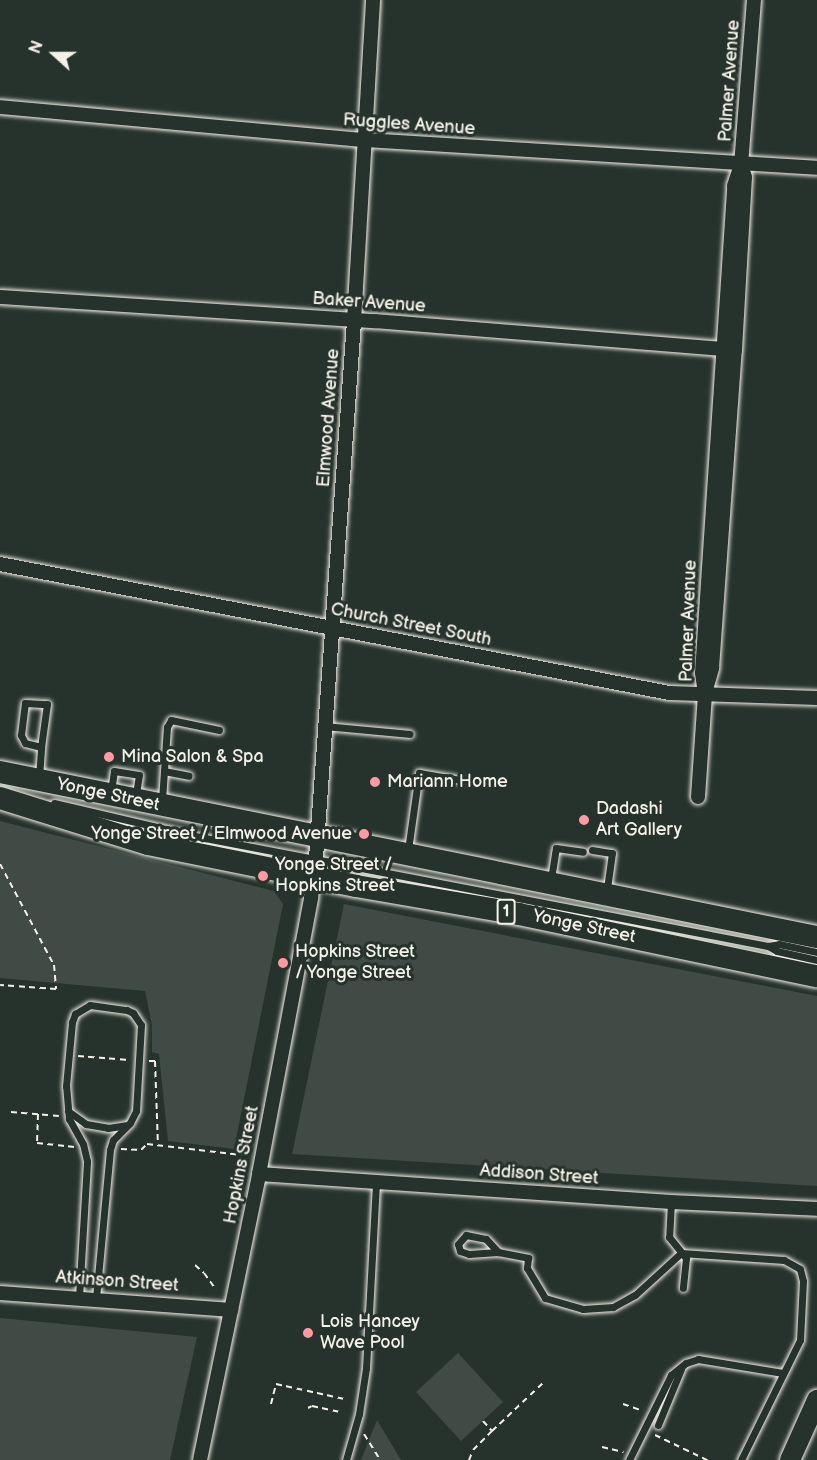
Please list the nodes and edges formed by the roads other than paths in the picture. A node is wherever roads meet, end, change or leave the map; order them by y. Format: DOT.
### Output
graph roads {
  1 [pos="373,0"];
  2 [pos="754,0"];
  3 [pos="0,108"];
  4 [pos="364,140"];
  5 [pos="741,165"];
  6 [pos="817,168"];
  7 [pos="0,297"];
  8 [pos="354,321"];
  9 [pos="729,349"];
  10 [pos="0,564"];
  11 [pos="332,628"];
  12 [pos="705,694"];
  13 [pos="817,698"];
  14 [pos="325,726"];
  15 [pos="219,730"];
  16 [pos="410,734"];
  17 [pos="41,747"];
  18 [pos="164,771"];
  19 [pos="0,772"];
  20 [pos="189,776"];
  21 [pos="39,780"];
  22 [pos="461,780"];
  23 [pos="698,797"];
  24 [pos="0,798"];
  25 [pos="42,805"];
  26 [pos="59,805"];
  27 [pos="161,806"];
  28 [pos="592,850"];
  29 [pos="583,852"];
  30 [pos="407,855"];
  31 [pos="316,857"];
  32 [pos="550,884"];
  33 [pos="606,895"];
  34 [pos="817,937"];
  35 [pos="768,946"];
  36 [pos="817,952"];
  37 [pos="817,960"];
  38 [pos="817,976"];
  39 [pos="66,1109"];
  40 [pos="130,1123"];
  41 [pos="259,1174"];
  42 [pos="376,1183"];
  43 [pos="670,1202"];
  44 [pos="817,1209"];
  45 [pos="498,1252"];
  46 [pos="681,1253"];
  47 [pos="683,1288"];
  48 [pos="0,1293"];
  49 [pos="79,1297"];
  50 [pos="96,1298"];
  51 [pos="231,1310"];
  52 [pos="682,1366"];
  53 [pos="783,1373"];
  54 [pos="817,1400"];
  55 [pos="658,1425"];
  56 [pos="630,1458"];
  57 [pos="200,1460"];
  58 [pos="346,1460"];
  59 [pos="741,1460"];
  60 [pos="790,1460"];
  1 -- 4 [label="street, Elmwood Avenue"];
  2 -- 5 [label="street, Palmer Avenue"];
  3 -- 4 [label="street, Ruggles Avenue"];
  4 -- 5 [label="street, Ruggles Avenue"];
  4 -- 8 [label="street, Elmwood Avenue"];
  5 -- 6 [label="street, Ruggles Avenue"];
  5 -- 9 [label="street, Palmer Avenue"];
  7 -- 8 [label="street, Baker Avenue"];
  8 -- 9 [label="street, Baker Avenue"];
  8 -- 11 [label="street, Elmwood Avenue"];
  9 -- 12 [label="street, Palmer Avenue"];
  10 -- 11 [label="street, Church Street South"];
  11 -- 12 [label="street, Church Street South"];
  11 -- 14 [label="street, Elmwood Avenue"];
  12 -- 13 [label="street, Church Street South"];
  12 -- 23 [label="street, Palmer Avenue"];
  14 -- 16 [label="lane"];
  14 -- 31 [label="street, Elmwood Avenue"];
  15 -- 18 [label="lane"];
  17 -- 17 [label="lane"];
  17 -- 21 [label="lane"];
  18 -- 20 [label="lane"];
  18 -- 27 [label="lane"];
  19 -- 21 [label="main road, Yonge Street / 1"];
  21 -- 27 [label="main road, Yonge Street / 1"];
  22 -- 30 [label="lane"];
  24 -- 25 [label="main road, Yonge Street / 1"];
  25 -- 26 [label="lane"];
  25 -- 26 [label="lane"];
  25 -- 31 [label="main road, Yonge Street / 1"];
  26 -- 31 [label="lane"];
  27 -- 31 [label="main road, Yonge Street / 1"];
  28 -- 33 [label="lane"];
  29 -- 32 [label="lane"];
  30 -- 31 [label="main road, Yonge Street / 1"];
  30 -- 32 [label="main road, Yonge Street / 1"];
  31 -- 35 [label="lane"];
  31 -- 38 [label="main road, Yonge Street / 1"];
  31 -- 41 [label="street, Hopkins Street"];
  32 -- 33 [label="main road, Yonge Street / 1"];
  33 -- 34 [label="main road, Yonge Street / 1"];
  35 -- 36 [label="lane"];
  35 -- 37 [label="lane"];
  39 -- 40 [label="lane"];
  39 -- 40 [label="lane"];
  39 -- 49 [label="lane"];
  40 -- 50 [label="lane"];
  41 -- 42 [label="street, Addison Street"];
  41 -- 51 [label="street, Hopkins Street"];
  42 -- 43 [label="street, Addison Street"];
  42 -- 58 [label="lane"];
  43 -- 44 [label="street, Addison Street"];
  43 -- 46 [label="lane"];
  45 -- 45 [label="lane"];
  45 -- 46 [label="lane"];
  46 -- 47 [label="lane"];
  46 -- 53 [label="lane"];
  48 -- 49 [label="street, Atkinson Street"];
  49 -- 50 [label="street, Atkinson Street"];
  50 -- 51 [label="street, Atkinson Street"];
  51 -- 57 [label="street, Hopkins Street"];
  52 -- 53 [label="lane"];
  52 -- 55 [label="lane"];
  52 -- 56 [label="lane"];
  53 -- 59 [label="lane"];
  54 -- 60 [label="street"];
}
